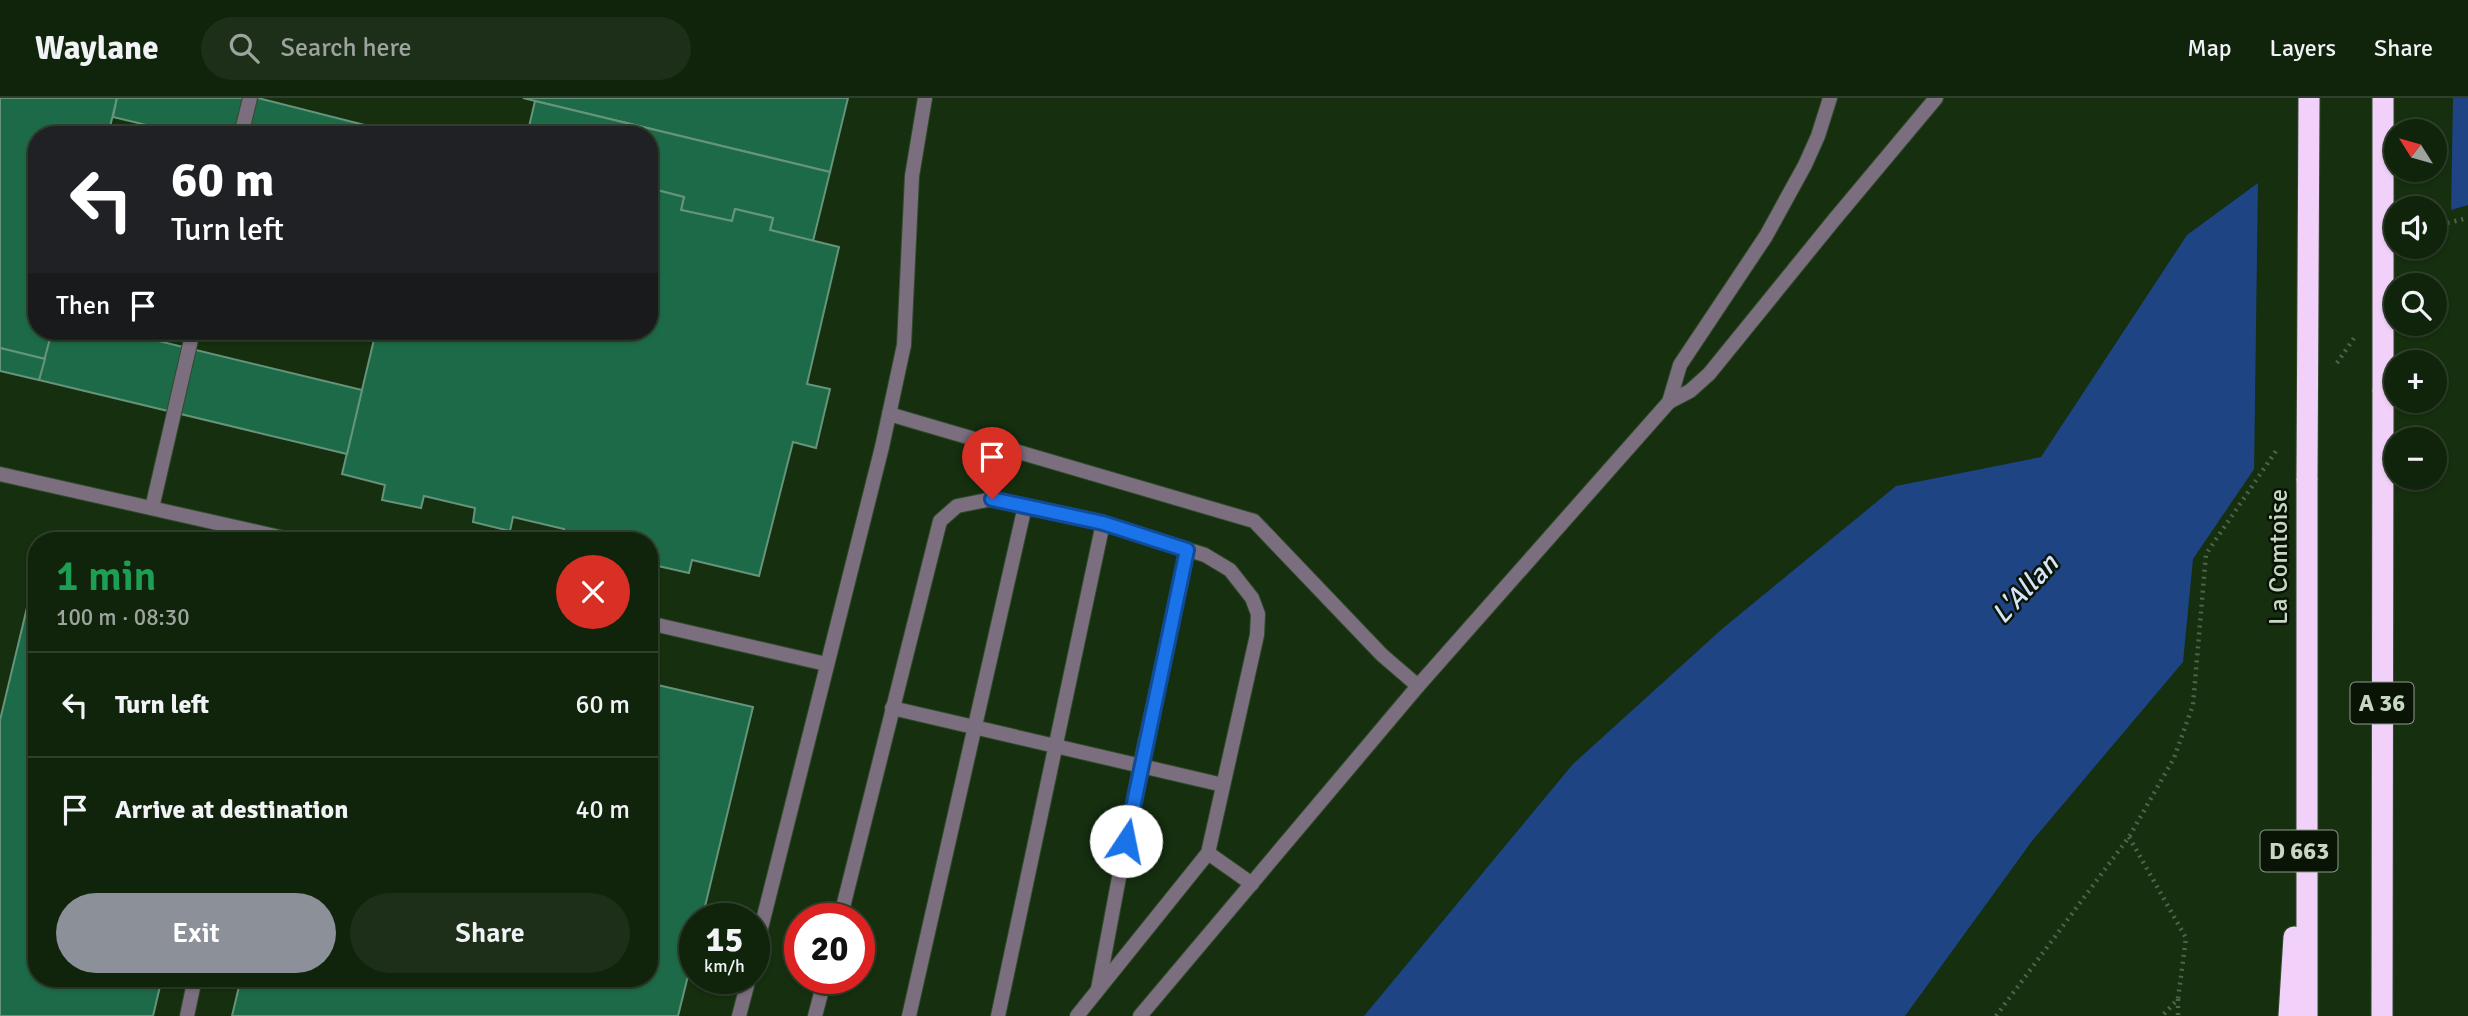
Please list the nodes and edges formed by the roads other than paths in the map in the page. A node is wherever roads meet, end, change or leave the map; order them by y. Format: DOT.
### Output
graph roads {
  1 [pos="250,98"];
  2 [pos="925,98"];
  3 [pos="1830,98"];
  4 [pos="1936,98"];
  5 [pos="2309,98"];
  6 [pos="2383,98"];
  7 [pos="243,126"];
  8 [pos="191,340"];
  9 [pos="1669,401"];
  10 [pos="889,414"];
  11 [pos="0,474"];
  12 [pos="1025,506"];
  13 [pos="152,508"];
  14 [pos="1103,523"];
  15 [pos="258,532"];
  16 [pos="1187,550"];
  17 [pos="658,625"];
  18 [pos="826,664"];
  19 [pos="1418,686"];
  20 [pos="2308,687"];
  21 [pos="892,708"];
  22 [pos="975,726"];
  23 [pos="1054,746"];
  24 [pos="1140,766"];
  25 [pos="1223,785"];
  26 [pos="1208,853"];
  27 [pos="1252,884"];
  28 [pos="767,903"];
  29 [pos="844,903"];
  30 [pos="193,987"];
  31 [pos="1097,990"];
  32 [pos="745,994"];
  33 [pos="821,994"];
  34 [pos="187,1016"];
  35 [pos="739,1016"];
  36 [pos="816,1016"];
  37 [pos="909,1016"];
  38 [pos="998,1016"];
  39 [pos="1077,1016"];
  40 [pos="1140,1016"];
  41 [pos="2289,1016"];
  42 [pos="2307,1016"];
  43 [pos="2382,1016"];
  1 -- 7 [label="lane"];
  2 -- 10 [label="lane"];
  3 -- 9 [label="lane"];
  4 -- 9 [label="lane"];
  5 -- 20 [label="highway, La Comtoise, bridge"];
  6 -- 43 [label="highway, A 36, bridge"];
  8 -- 13 [label="lane"];
  9 -- 19 [label="lane"];
  10 -- 18 [label="lane"];
  10 -- 19 [label="lane"];
  11 -- 13 [label="lane"];
  12 -- 14 [label="lane"];
  12 -- 21 [label="lane"];
  12 -- 22 [label="lane"];
  13 -- 15 [label="lane"];
  14 -- 16 [label="lane"];
  14 -- 23 [label="lane"];
  16 -- 24 [label="lane"];
  16 -- 25 [label="lane"];
  17 -- 18 [label="lane"];
  18 -- 28 [label="lane"];
  19 -- 27 [label="lane"];
  20 -- 41 [label="highway, D 663"];
  20 -- 42 [label="highway, La Comtoise"];
  21 -- 22 [label="lane"];
  21 -- 29 [label="lane"];
  22 -- 23 [label="lane"];
  22 -- 37 [label="lane"];
  23 -- 24 [label="lane"];
  23 -- 38 [label="lane"];
  24 -- 25 [label="lane"];
  24 -- 31 [label="lane"];
  25 -- 26 [label="lane"];
  26 -- 27 [label="lane"];
  26 -- 31 [label="lane"];
  27 -- 40 [label="lane"];
  30 -- 34 [label="lane"];
  31 -- 39 [label="lane"];
  32 -- 35 [label="lane"];
  33 -- 36 [label="lane"];
}
